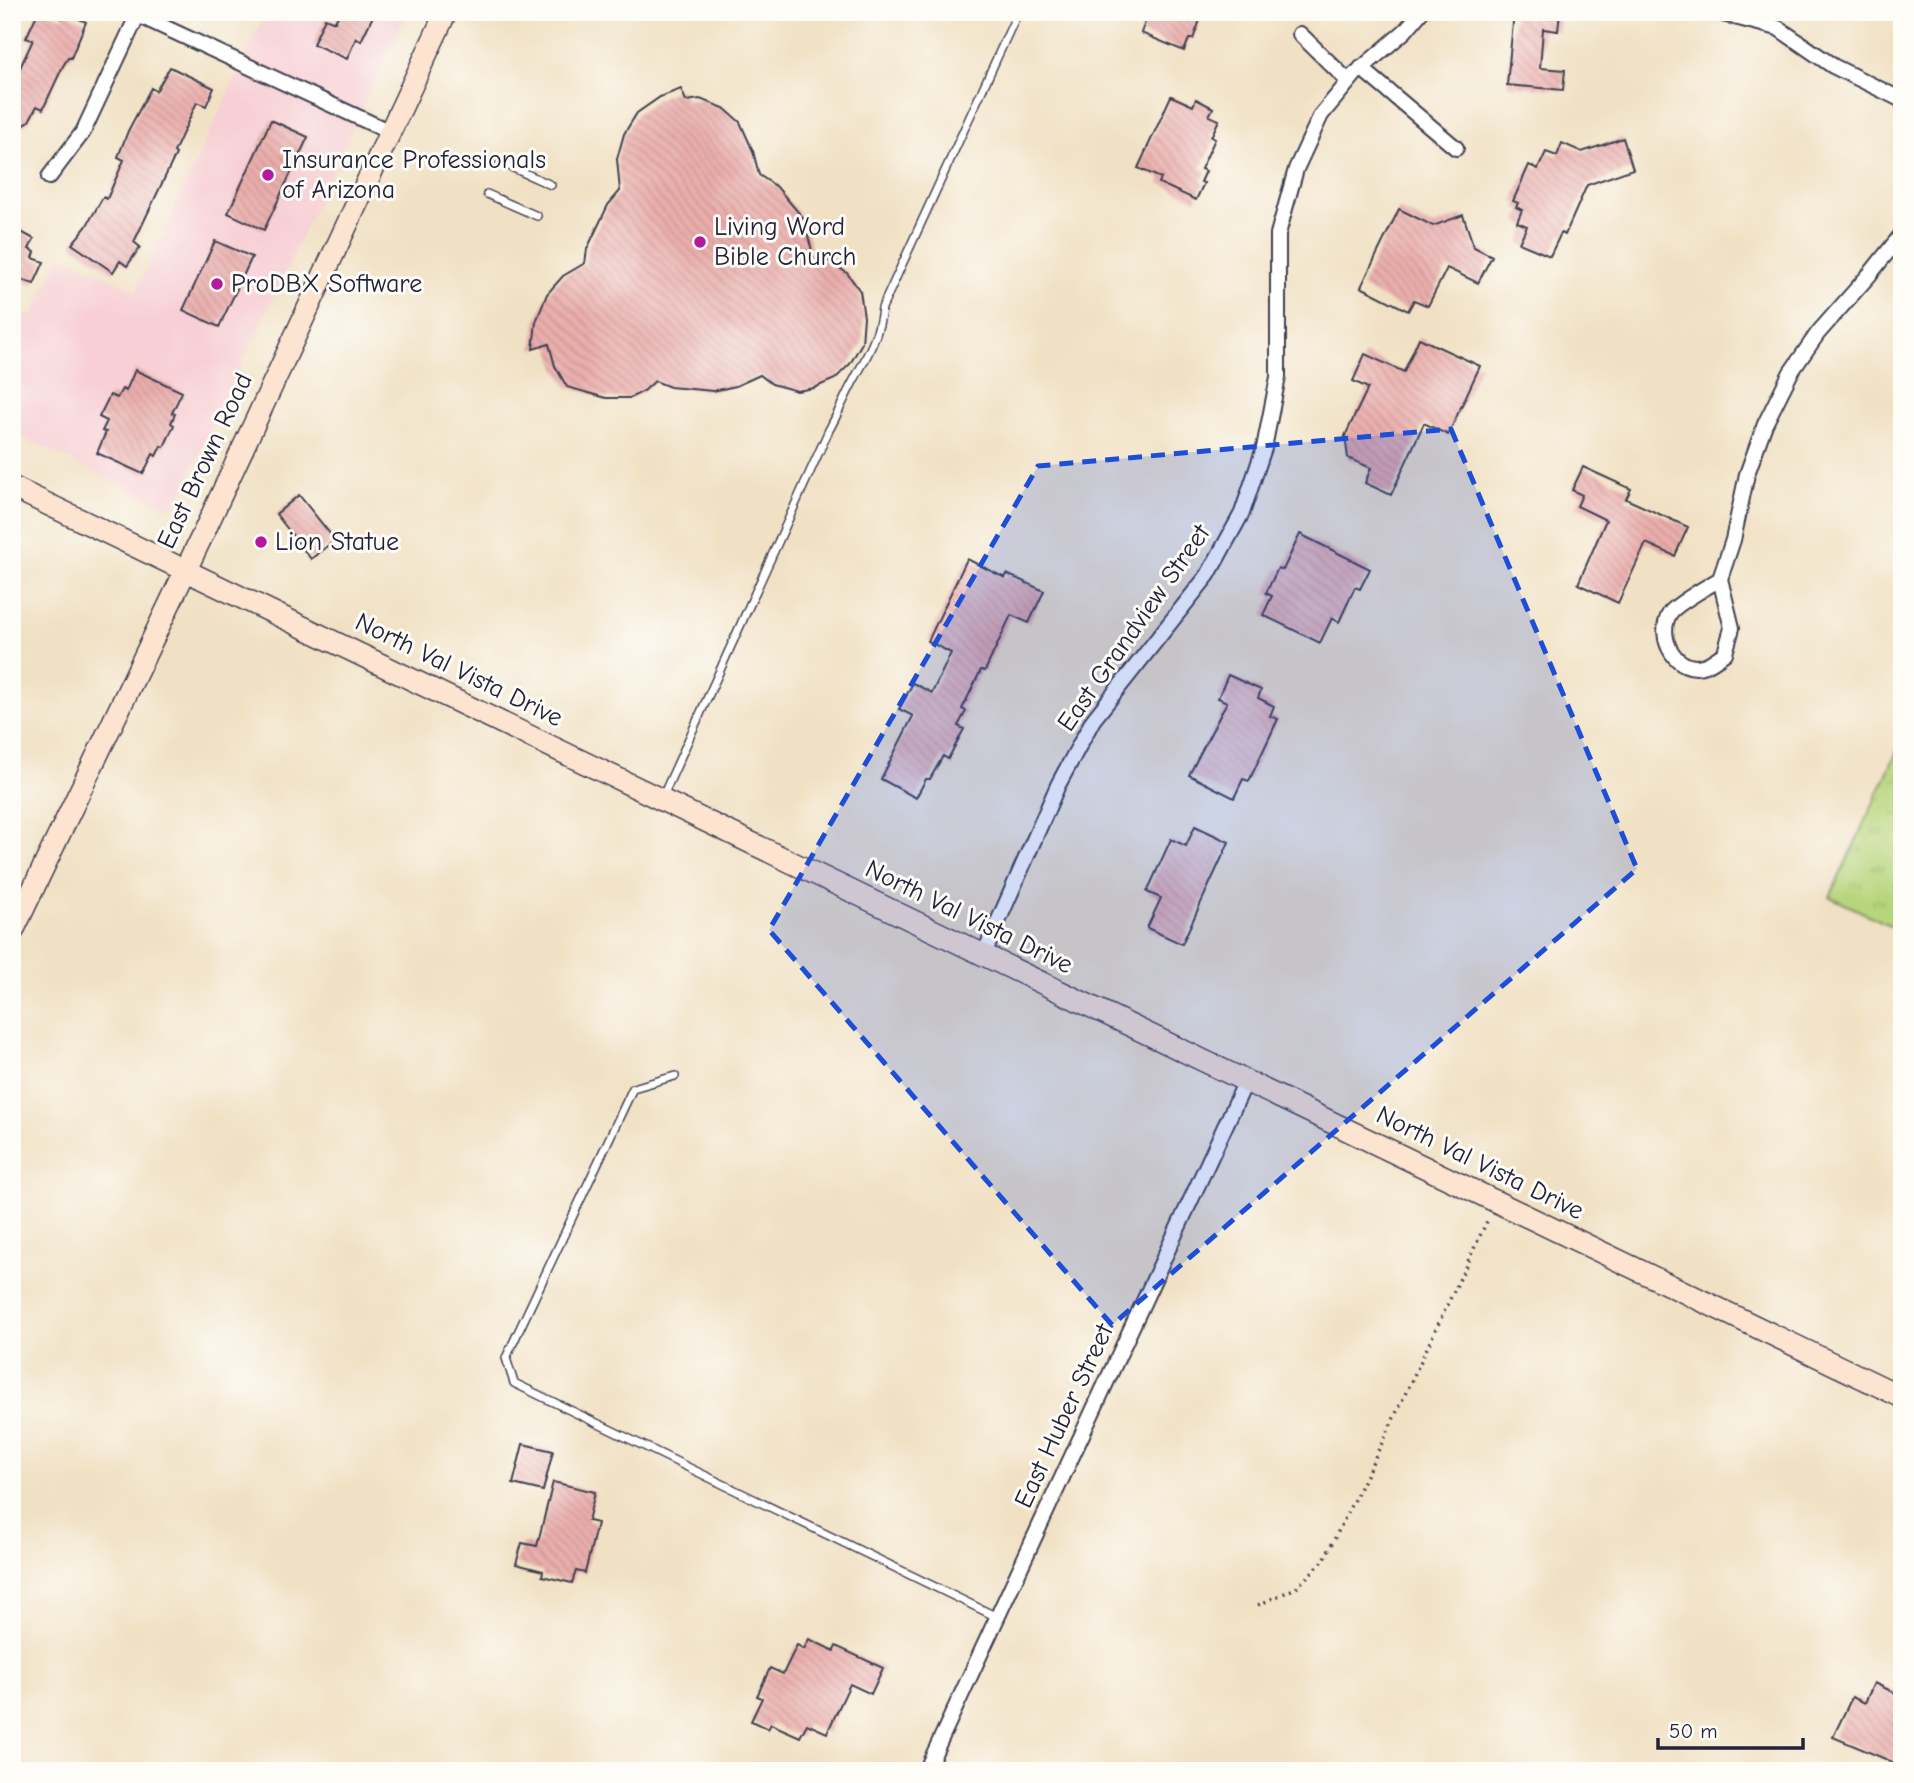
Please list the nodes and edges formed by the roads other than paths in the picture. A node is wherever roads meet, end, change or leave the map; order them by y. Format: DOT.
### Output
graph roads {
  1 [pos="446,12"];
  2 [pos="1018,12"];
  3 [pos="1421,12"];
  4 [pos="1715,12"];
  5 [pos="138,14"];
  6 [pos="1300,34"];
  7 [pos="1361,68"];
  8 [pos="1348,81"];
  9 [pos="1902,100"];
  10 [pos="390,132"];
  11 [pos="1456,148"];
  12 [pos="499,162"];
  13 [pos="49,177"];
  14 [pos="551,185"];
  15 [pos="487,194"];
  16 [pos="537,216"];
  17 [pos="1902,234"];
  18 [pos="12,488"];
  19 [pos="185,569"];
  20 [pos="1720,579"];
  21 [pos="662,799"];
  22 [pos="12,933"];
  23 [pos="983,956"];
  24 [pos="675,1076"];
  25 [pos="1246,1081"];
  26 [pos="1902,1397"];
  27 [pos="997,1618"];
  28 [pos="926,1771"];
  1 -- 10 [label="main road, East Brown Road"];
  2 -- 21 [label="lane"];
  3 -- 7 [label="street, East Grandview Street"];
  4 -- 9 [label="street"];
  5 -- 10 [label="street"];
  5 -- 13 [label="street"];
  6 -- 8 [label="street"];
  7 -- 8 [label="street, East Grandview Street"];
  7 -- 11 [label="street"];
  8 -- 23 [label="street, East Grandview Street"];
  10 -- 19 [label="main road, East Brown Road"];
  12 -- 14 [label="lane"];
  15 -- 16 [label="lane"];
  17 -- 20 [label="street"];
  18 -- 19 [label="main road, North Val Vista Drive"];
  19 -- 21 [label="main road, North Val Vista Drive"];
  19 -- 22 [label="main road, East Brown Road"];
  20 -- 20 [label="street"];
  21 -- 23 [label="main road, North Val Vista Drive"];
  23 -- 25 [label="main road, North Val Vista Drive"];
  24 -- 27 [label="lane"];
  25 -- 26 [label="main road, North Val Vista Drive"];
  25 -- 27 [label="street, East Huber Street"];
  27 -- 28 [label="street, East Huber Street"];
}
